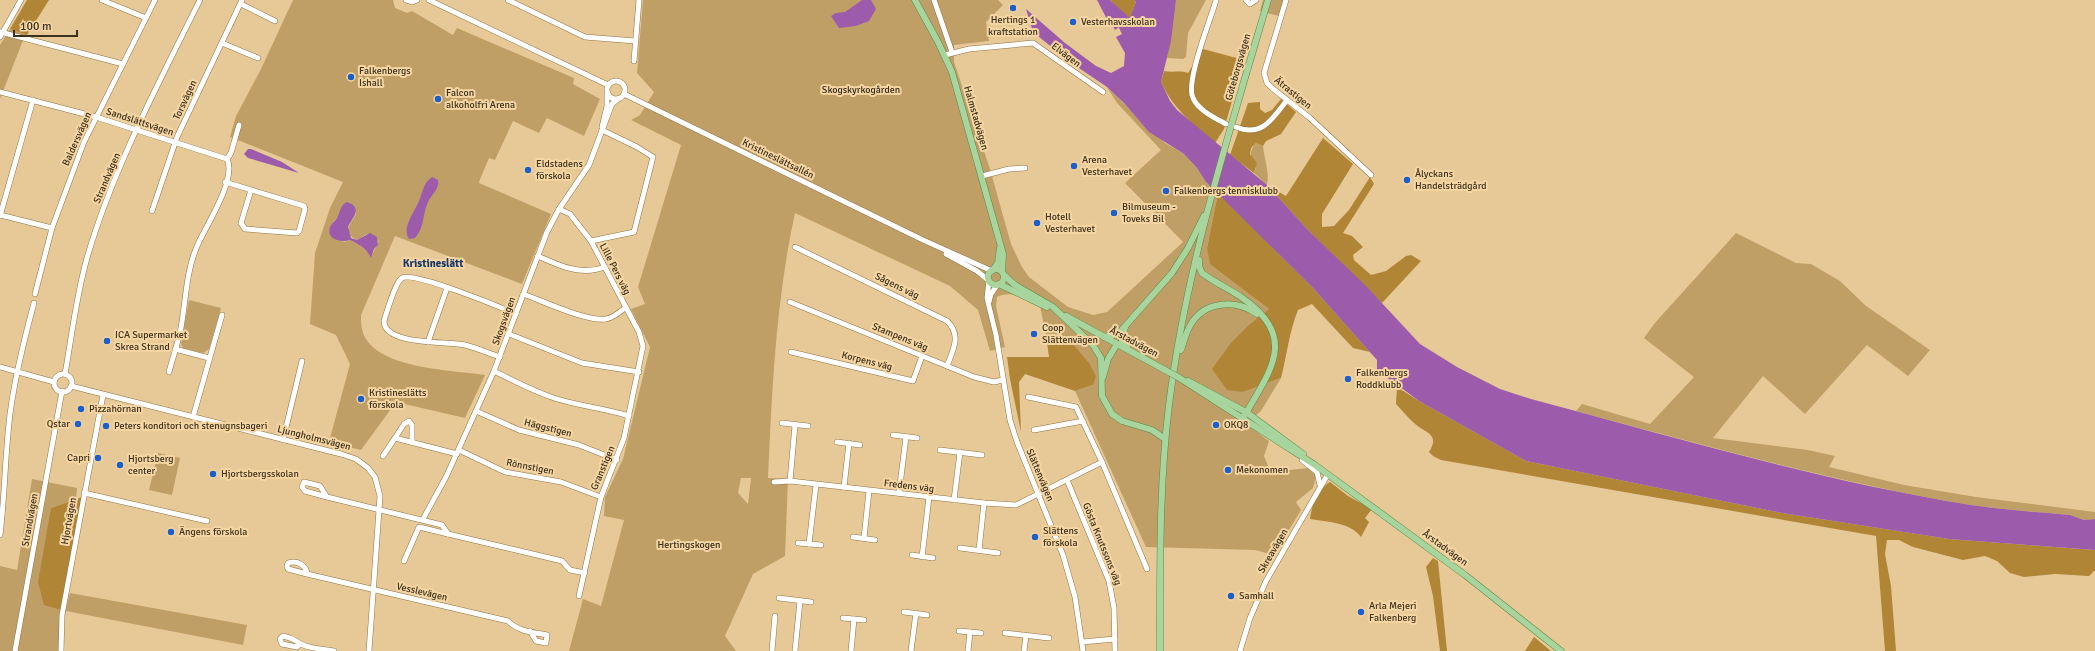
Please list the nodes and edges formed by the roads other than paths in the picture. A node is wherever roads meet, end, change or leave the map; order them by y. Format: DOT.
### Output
graph roads {
  1 [pos="21,0"];
  2 [pos="102,0"];
  3 [pos="155,0"];
  4 [pos="200,0"];
  5 [pos="406,0"];
  6 [pos="417,0"];
  7 [pos="429,0"];
  8 [pos="508,0"];
  9 [pos="639,0"];
  10 [pos="915,0"];
  11 [pos="934,0"];
  12 [pos="1216,0"];
  13 [pos="1246,0"];
  14 [pos="1256,0"];
  15 [pos="1268,0"];
  16 [pos="1286,0"];
  17 [pos="241,2"];
  18 [pos="146,18"];
  19 [pos="275,21"];
  20 [pos="1,34"];
  21 [pos="636,41"];
  22 [pos="222,43"];
  23 [pos="952,52"];
  24 [pos="945,55"];
  25 [pos="258,58"];
  26 [pos="634,61"];
  27 [pos="123,64"];
  28 [pos="608,85"];
  29 [pos="0,92"];
  30 [pos="607,92"];
  31 [pos="1102,92"];
  32 [pos="624,94"];
  33 [pos="618,99"];
  34 [pos="33,100"];
  35 [pos="1287,100"];
  36 [pos="96,117"];
  37 [pos="1226,124"];
  38 [pos="239,125"];
  39 [pos="1236,127"];
  40 [pos="602,130"];
  41 [pos="137,132"];
  42 [pos="175,143"];
  43 [pos="227,159"];
  44 [pos="1025,168"];
  45 [pos="1371,175"];
  46 [pos="982,176"];
  47 [pos="225,182"];
  48 [pos="251,190"];
  49 [pos="1212,199"];
  50 [pos="559,209"];
  51 [pos="152,211"];
  52 [pos="0,215"];
  53 [pos="52,228"];
  54 [pos="923,240"];
  55 [pos="591,241"];
  56 [pos="1200,244"];
  57 [pos="796,247"];
  58 [pos="1001,247"];
  59 [pos="538,256"];
  60 [pos="604,267"];
  61 [pos="992,270"];
  62 [pos="1003,274"];
  63 [pos="988,280"];
  64 [pos="998,285"];
  65 [pos="447,288"];
  66 [pos="35,294"];
  67 [pos="523,294"];
  68 [pos="790,302"];
  69 [pos="34,303"];
  70 [pos="989,303"];
  71 [pos="625,308"];
  72 [pos="1060,312"];
  73 [pos="516,314"];
  74 [pos="222,316"];
  75 [pos="1265,319"];
  76 [pos="1128,322"];
  77 [pos="509,334"];
  78 [pos="1104,337"];
  79 [pos="428,342"];
  80 [pos="1117,344"];
  81 [pos="643,346"];
  82 [pos="175,349"];
  83 [pos="791,352"];
  84 [pos="1134,353"];
  85 [pos="922,356"];
  86 [pos="500,357"];
  87 [pos="209,358"];
  88 [pos="1176,360"];
  89 [pos="302,361"];
  90 [pos="947,366"];
  91 [pos="0,367"];
  92 [pos="494,371"];
  93 [pos="17,372"];
  94 [pos="169,372"];
  95 [pos="639,372"];
  96 [pos="64,374"];
  97 [pos="1102,378"];
  98 [pos="1003,380"];
  99 [pos="54,382"];
  100 [pos="71,386"];
  101 [pos="62,391"];
  102 [pos="103,395"];
  103 [pos="1028,397"];
  104 [pos="476,411"];
  105 [pos="194,415"];
  106 [pos="1244,415"];
  107 [pos="629,416"];
  108 [pos="1083,421"];
  109 [pos="782,423"];
  110 [pos="795,425"];
  111 [pos="808,426"];
  112 [pos="1034,430"];
  113 [pos="893,435"];
  114 [pos="906,437"];
  115 [pos="395,438"];
  116 [pos="917,438"];
  117 [pos="1165,439"];
  118 [pos="283,440"];
  119 [pos="412,442"];
  120 [pos="837,442"];
  121 [pos="849,443"];
  122 [pos="860,444"];
  123 [pos="940,450"];
  124 [pos="1290,450"];
  125 [pos="458,452"];
  126 [pos="960,452"];
  127 [pos="982,455"];
  128 [pos="383,456"];
  129 [pos="617,460"];
  130 [pos="1102,462"];
  131 [pos="1315,465"];
  132 [pos="1328,474"];
  133 [pos="1067,480"];
  134 [pos="790,481"];
  135 [pos="774,482"];
  136 [pos="816,485"];
  137 [pos="1320,485"];
  138 [pos="844,487"];
  139 [pos="869,491"];
  140 [pos="84,493"];
  141 [pos="899,493"];
  142 [pos="1039,494"];
  143 [pos="327,497"];
  144 [pos="601,497"];
  145 [pos="929,498"];
  146 [pos="954,500"];
  147 [pos="984,503"];
  148 [pos="380,509"];
  149 [pos="423,519"];
  150 [pos="207,521"];
  151 [pos="448,534"];
  152 [pos="0,535"];
  153 [pos="853,537"];
  154 [pos="864,538"];
  155 [pos="875,540"];
  156 [pos="798,543"];
  157 [pos="809,544"];
  158 [pos="821,546"];
  159 [pos="960,548"];
  160 [pos="979,550"];
  161 [pos="998,552"];
  162 [pos="912,556"];
  163 [pos="922,556"];
  164 [pos="933,558"];
  165 [pos="404,562"];
  166 [pos="1147,569"];
  167 [pos="585,573"];
  168 [pos="307,574"];
  169 [pos="374,590"];
  170 [pos="579,596"];
  171 [pos="779,598"];
  172 [pos="800,601"];
  173 [pos="812,602"];
  174 [pos="904,612"];
  175 [pos="916,613"];
  176 [pos="927,615"];
  177 [pos="775,616"];
  178 [pos="843,618"];
  179 [pos="854,619"];
  180 [pos="864,620"];
  181 [pos="530,631"];
  182 [pos="959,631"];
  183 [pos="970,632"];
  184 [pos="981,633"];
  185 [pos="1005,633"];
  186 [pos="1026,636"];
  187 [pos="1049,638"];
  188 [pos="1115,639"];
  189 [pos="1082,642"];
  190 [pos="300,644"];
  191 [pos="15,651"];
  192 [pos="61,651"];
  193 [pos="334,651"];
  194 [pos="369,651"];
  195 [pos="772,651"];
  196 [pos="795,651"];
  197 [pos="851,651"];
  198 [pos="911,651"];
  199 [pos="968,651"];
  200 [pos="1024,651"];
  201 [pos="1083,651"];
  202 [pos="1115,651"];
  203 [pos="1160,651"];
  204 [pos="1240,651"];
  205 [pos="1561,651"];
  1 -- 20 [label="street"];
  2 -- 18 [label="street"];
  3 -- 18 [label="street, Baldersvägen"];
  4 -- 41 [label="street, Strandvägen"];
  5 -- 6 [label="street"];
  7 -- 28 [label="street"];
  8 -- 21 [label="street"];
  9 -- 21 [label="street"];
  10 -- 24 [label="main road, Halmstadvägen"];
  11 -- 23 [label="street"];
  12 -- 37 [label="street"];
  13 -- 14 [label="street"];
  15 -- 49 [label="main road, Göteborgsvägen"];
  16 -- 35 [label="street, Ätrastigen"];
  17 -- 19 [label="street, Torsvägen"];
  17 -- 22 [label="street, Torsvägen"];
  18 -- 27 [label="street, Baldersvägen"];
  20 -- 27 [label="street"];
  21 -- 26 [label="street"];
  22 -- 25 [label="street"];
  22 -- 42 [label="street, Torsvägen"];
  23 -- 24 [label="street, Elvägen"];
  23 -- 31 [label="street, Elvägen"];
  24 -- 46 [label="main road, Halmstadvägen"];
  27 -- 36 [label="street, Baldersvägen"];
  28 -- 30 [label="street"];
  28 -- 32 [label="street"];
  29 -- 34 [label="street, Sandslättsvägen"];
  30 -- 33 [label="street"];
  30 -- 40 [label="street, Skogsvägen"];
  32 -- 33 [label="street"];
  32 -- 54 [label="street, Kristineslättsallén"];
  33 -- 40 [label="street, Skogsvägen"];
  34 -- 36 [label="street, Sandslättsvägen"];
  34 -- 52 [label="street"];
  35 -- 39 [label="street"];
  35 -- 45 [label="street, Ätrastigen"];
  36 -- 41 [label="street, Sandslättsvägen"];
  36 -- 53 [label="street, Baldersvägen"];
  38 -- 43 [label="street"];
  40 -- 50 [label="street, Skogsvägen"];
  40 -- 55 [label="street"];
  41 -- 42 [label="street, Sandslättsvägen"];
  41 -- 96 [label="street, Strandvägen"];
  42 -- 43 [label="street, Sandslättsvägen"];
  42 -- 51 [label="street, Torsvägen"];
  43 -- 47 [label="street"];
  44 -- 46 [label="street"];
  46 -- 58 [label="main road, Halmstadvägen"];
  47 -- 48 [label="street"];
  47 -- 82 [label="street"];
  48 -- 48 [label="street"];
  49 -- 56 [label="main road"];
  49 -- 76 [label="main road"];
  50 -- 55 [label="street, Lille Pers väg"];
  50 -- 59 [label="street, Skogsvägen"];
  52 -- 53 [label="street"];
  53 -- 66 [label="street, Baldersvägen"];
  54 -- 61 [label="street, Kristineslättsallén"];
  54 -- 63 [label="street, Kristineslättsallén"];
  55 -- 60 [label="street, Lille Pers väg"];
  56 -- 75 [label="main road"];
  56 -- 88 [label="main road"];
  57 -- 90 [label="street, Sågens väg"];
  58 -- 61 [label="main road"];
  58 -- 62 [label="main road, Halmstadvägen"];
  59 -- 60 [label="street"];
  59 -- 67 [label="street, Skogsvägen"];
  60 -- 71 [label="street, Lille Pers väg"];
  61 -- 62 [label="main road"];
  61 -- 63 [label="main road"];
  62 -- 64 [label="main road"];
  62 -- 72 [label="main road, Årstadvägen"];
  63 -- 64 [label="main road"];
  63 -- 70 [label="street, Slättenvägen"];
  64 -- 70 [label="street"];
  64 -- 72 [label="main road, Årstadvägen"];
  65 -- 73 [label="street"];
  65 -- 79 [label="street"];
  65 -- 79 [label="street"];
  67 -- 71 [label="street"];
  67 -- 73 [label="street, Skogsvägen"];
  68 -- 85 [label="street, Stampens väg"];
  69 -- 93 [label="street"];
  70 -- 98 [label="street, Slättenvägen"];
  71 -- 81 [label="street, Lille Pers väg"];
  72 -- 78 [label="main road, Årstadvägen"];
  72 -- 97 [label="main road"];
  73 -- 77 [label="street, Skogsvägen"];
  74 -- 87 [label="street"];
  75 -- 88 [label="main road"];
  75 -- 106 [label="main road"];
  76 -- 78 [label="main road"];
  76 -- 84 [label="main road"];
  77 -- 86 [label="street, Skogsvägen"];
  77 -- 95 [label="street"];
  78 -- 80 [label="main road, Årstadvägen"];
  79 -- 86 [label="street"];
  80 -- 84 [label="main road, Årstadvägen"];
  80 -- 97 [label="main road"];
  81 -- 95 [label="street, Granstigen"];
  82 -- 87 [label="street"];
  82 -- 94 [label="street"];
  83 -- 85 [label="street, Korpens väg"];
  84 -- 106 [label="main road, Årstadvägen, bridge"];
  85 -- 90 [label="street, Stampens väg"];
  86 -- 92 [label="street, Skogsvägen"];
  87 -- 105 [label="street"];
  88 -- 117 [label="main road"];
  89 -- 118 [label="street"];
  90 -- 98 [label="street, Stampens väg"];
  91 -- 93 [label="street"];
  92 -- 104 [label="street, Skogsvägen"];
  92 -- 107 [label="street"];
  93 -- 99 [label="street"];
  93 -- 152 [label="street"];
  95 -- 107 [label="street, Granstigen"];
  96 -- 99 [label="street"];
  96 -- 100 [label="street"];
  97 -- 117 [label="main road"];
  98 -- 142 [label="street, Slättenvägen"];
  99 -- 101 [label="street"];
  100 -- 101 [label="street"];
  100 -- 102 [label="street, Ljungholmsvägen"];
  101 -- 191 [label="street, Strandvägen"];
  102 -- 105 [label="street, Ljungholmsvägen"];
  102 -- 140 [label="street, Hjortvägen"];
  103 -- 108 [label="street"];
  104 -- 125 [label="street, Skogsvägen"];
  104 -- 129 [label="street, Häggstigen"];
  105 -- 118 [label="street, Ljungholmsvägen"];
  106 -- 124 [label="main road, Årstadvägen"];
  106 -- 131 [label="main road, Årstadvägen"];
  107 -- 129 [label="street, Granstigen"];
  108 -- 112 [label="street"];
  108 -- 130 [label="street"];
  109 -- 110 [label="street"];
  110 -- 111 [label="street"];
  110 -- 134 [label="street"];
  113 -- 114 [label="street"];
  114 -- 116 [label="street"];
  114 -- 141 [label="street"];
  115 -- 119 [label="street, Rönnstigen"];
  115 -- 119 [label="street"];
  115 -- 128 [label="street"];
  117 -- 203 [label="main road"];
  118 -- 148 [label="street, Ljungholmsvägen"];
  119 -- 125 [label="street, Rönnstigen"];
  120 -- 121 [label="street"];
  121 -- 122 [label="street"];
  121 -- 138 [label="street"];
  123 -- 126 [label="street"];
  124 -- 131 [label="main road, Årstadvägen"];
  124 -- 137 [label="street"];
  125 -- 144 [label="street, Rönnstigen"];
  125 -- 149 [label="street, Skogsvägen"];
  126 -- 127 [label="street"];
  126 -- 146 [label="street"];
  129 -- 144 [label="street, Granstigen"];
  130 -- 133 [label="street, Fredens väg"];
  130 -- 166 [label="street"];
  131 -- 132 [label="main road, Årstadvägen"];
  132 -- 137 [label="street, Skreavägen"];
  132 -- 205 [label="main road, Årstadvägen"];
  133 -- 142 [label="street, Fredens väg"];
  133 -- 188 [label="street, Gösta Knutssons väg"];
  134 -- 135 [label="street, Fredens väg"];
  134 -- 136 [label="street, Fredens väg"];
  136 -- 138 [label="street, Fredens väg"];
  136 -- 157 [label="street"];
  137 -- 204 [label="street, Skreavägen"];
  138 -- 139 [label="street, Fredens väg"];
  139 -- 141 [label="street, Fredens väg"];
  139 -- 154 [label="street"];
  140 -- 150 [label="street"];
  140 -- 192 [label="street, Hjortvägen"];
  141 -- 145 [label="street, Fredens väg"];
  142 -- 147 [label="street, Fredens väg"];
  142 -- 189 [label="street, Slättenvägen"];
  143 -- 143 [label="street"];
  143 -- 148 [label="street"];
  144 -- 167 [label="street, Granstigen"];
  145 -- 146 [label="street, Fredens väg"];
  145 -- 163 [label="street"];
  146 -- 147 [label="street, Fredens väg"];
  147 -- 160 [label="street"];
  148 -- 149 [label="street"];
  148 -- 169 [label="street, Ljungholmsvägen"];
  149 -- 151 [label="street"];
  151 -- 165 [label="street"];
  151 -- 167 [label="street"];
  153 -- 154 [label="street"];
  154 -- 155 [label="street"];
  156 -- 157 [label="street"];
  157 -- 158 [label="street"];
  159 -- 160 [label="street"];
  160 -- 161 [label="street"];
  162 -- 163 [label="street"];
  163 -- 164 [label="street"];
  167 -- 170 [label="street, Granstigen"];
  168 -- 169 [label="street, Vesslevägen"];
  169 -- 181 [label="street, Vesslevägen"];
  169 -- 194 [label="street, Ljungholmsvägen"];
  171 -- 172 [label="street"];
  172 -- 173 [label="street"];
  172 -- 196 [label="street"];
  174 -- 175 [label="street"];
  175 -- 176 [label="street"];
  175 -- 198 [label="street"];
  177 -- 195 [label="street"];
  178 -- 179 [label="street"];
  179 -- 180 [label="street"];
  179 -- 197 [label="street"];
  182 -- 183 [label="street"];
  183 -- 184 [label="street"];
  183 -- 199 [label="street"];
  185 -- 186 [label="street"];
  186 -- 187 [label="street"];
  186 -- 200 [label="street"];
  188 -- 189 [label="street"];
  188 -- 202 [label="street, Gösta Knutssons väg"];
  189 -- 201 [label="street, Slättenvägen"];
  190 -- 193 [label="street"];
}
